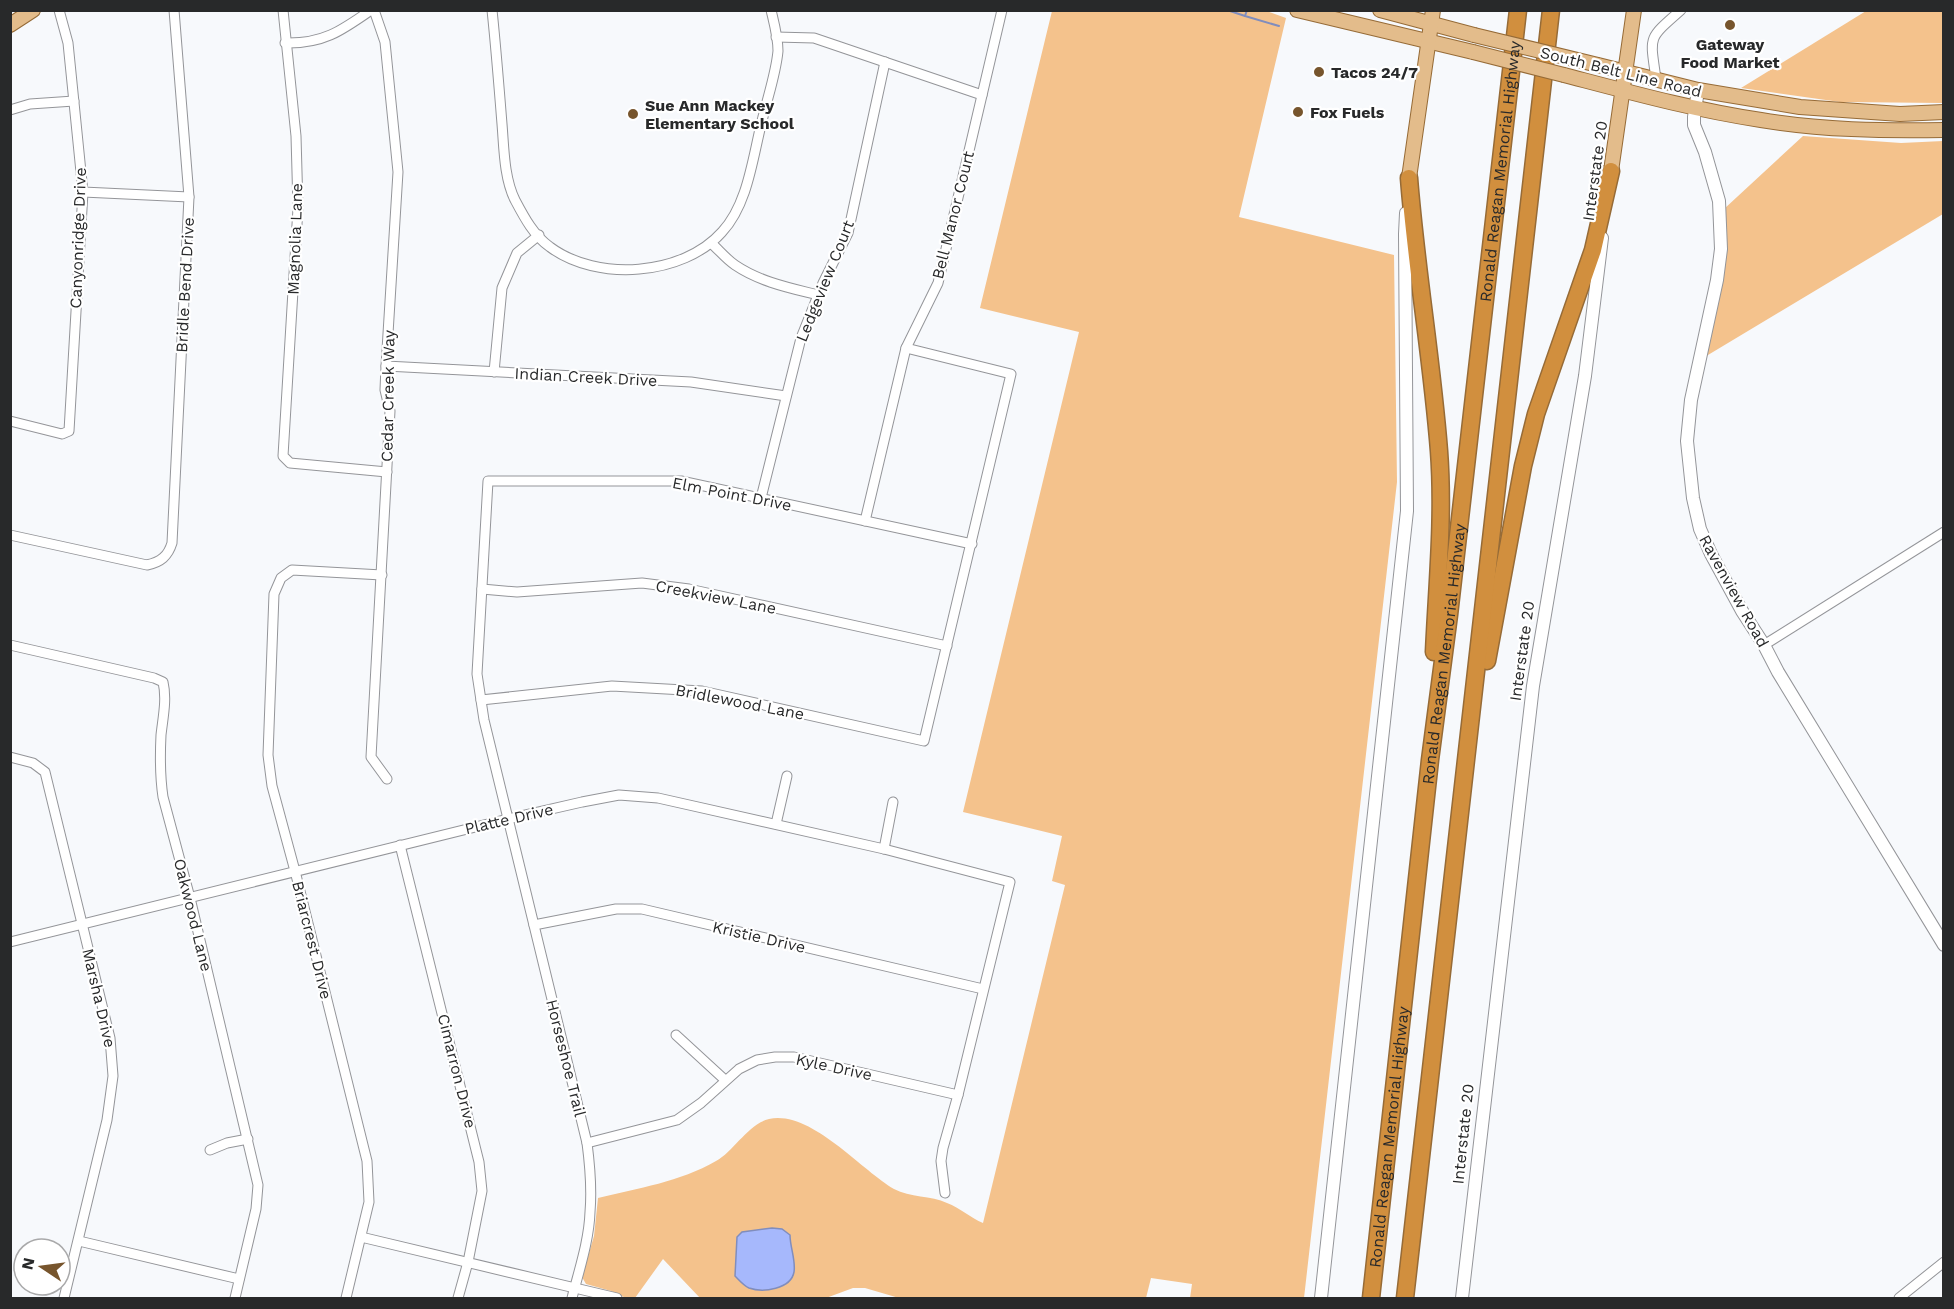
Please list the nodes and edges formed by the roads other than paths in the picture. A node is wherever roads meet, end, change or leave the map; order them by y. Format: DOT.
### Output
graph roads {
  1 [pos="33,10"];
  2 [pos="59,10"];
  3 [pos="174,10"];
  4 [pos="283,10"];
  5 [pos="372,10"];
  6 [pos="492,10"];
  7 [pos="771,10"];
  8 [pos="1002,10"];
  9 [pos="1297,10"];
  10 [pos="1380,10"];
  11 [pos="1518,10"];
  12 [pos="1551,10"];
  13 [pos="1634,10"];
  14 [pos="1681,10"];
  15 [pos="1432,17"];
  16 [pos="10,25"];
  17 [pos="776,37"];
  18 [pos="1428,42"];
  19 [pos="285,43"];
  20 [pos="885,62"];
  21 [pos="1626,72"];
  22 [pos="1656,79"];
  23 [pos="1623,90"];
  24 [pos="1698,90"];
  25 [pos="982,95"];
  26 [pos="74,101"];
  27 [pos="1695,108"];
  28 [pos="10,110"];
  29 [pos="1944,112"];
  30 [pos="1944,130"];
  31 [pos="1611,171"];
  32 [pos="1409,178"];
  33 [pos="83,192"];
  34 [pos="189,197"];
  35 [pos="538,235"];
  36 [pos="711,243"];
  37 [pos="818,295"];
  38 [pos="906,348"];
  39 [pos="386,366"];
  40 [pos="494,372"];
  41 [pos="786,396"];
  42 [pos="10,422"];
  43 [pos="387,472"];
  44 [pos="488,481"];
  45 [pos="761,498"];
  46 [pos="865,520"];
  47 [pos="1944,532"];
  48 [pos="10,534"];
  49 [pos="972,544"];
  50 [pos="382,575"];
  51 [pos="482,590"];
  52 [pos="10,645"];
  53 [pos="1764,645"];
  54 [pos="947,646"];
  55 [pos="481,700"];
  56 [pos="10,757"];
  57 [pos="1430,760"];
  58 [pos="787,776"];
  59 [pos="387,779"];
  60 [pos="1462,797"];
  61 [pos="893,802"];
  62 [pos="508,819"];
  63 [pos="776,824"];
  64 [pos="400,845"];
  65 [pos="884,849"];
  66 [pos="295,871"];
  67 [pos="190,898"];
  68 [pos="82,925"];
  69 [pos="534,925"];
  70 [pos="10,942"];
  71 [pos="1944,945"];
  72 [pos="983,989"];
  73 [pos="676,1035"];
  74 [pos="725,1080"];
  75 [pos="958,1095"];
  76 [pos="248,1139"];
  77 [pos="587,1143"];
  78 [pos="210,1150"];
  79 [pos="945,1193"];
  80 [pos="361,1237"];
  81 [pos="79,1241"];
  82 [pos="468,1262"];
  83 [pos="1944,1262"];
  84 [pos="239,1280"];
  85 [pos="575,1288"];
  86 [pos="64,1299"];
  87 [pos="235,1299"];
  88 [pos="346,1299"];
  89 [pos="458,1299"];
  90 [pos="572,1299"];
  91 [pos="617,1299"];
  92 [pos="1321,1299"];
  93 [pos="1371,1299"];
  94 [pos="1405,1299"];
  95 [pos="1462,1299"];
  96 [pos="1899,1299"];
  1 -- 16 [label="main road"];
  2 -- 26 [label="street, Canyonridge Drive"];
  3 -- 34 [label="street, Bridle Bend Drive"];
  4 -- 19 [label="street, Magnolia Lane"];
  5 -- 19 [label="street"];
  5 -- 39 [label="street, Cedar Creek Way"];
  6 -- 35 [label="street"];
  7 -- 17 [label="street"];
  8 -- 25 [label="street, Bell Manor Court"];
  9 -- 18 [label="main road, South Belt Line Road"];
  10 -- 15 [label="main road, South Belt Line Road"];
  11 -- 57 [label="highway, Ronald Reagan Memorial Highway"];
  12 -- 60 [label="highway, Ronald Reagan Memorial Highway"];
  13 -- 21 [label="main road, Interstate 20"];
  14 -- 22 [label="street"];
  15 -- 18 [label="main road"];
  15 -- 21 [label="main road, South Belt Line Road, bridge"];
  17 -- 20 [label="street"];
  17 -- 36 [label="street"];
  18 -- 23 [label="main road, South Belt Line Road, bridge"];
  18 -- 32 [label="main road"];
  19 -- 43 [label="street, Magnolia Lane"];
  20 -- 25 [label="street"];
  20 -- 37 [label="street, Ledgeview Court"];
  21 -- 22 [label="main road, South Belt Line Road"];
  21 -- 23 [label="main road, Interstate 20"];
  22 -- 24 [label="main road, South Belt Line Road"];
  23 -- 27 [label="main road, South Belt Line Road"];
  23 -- 31 [label="main road, Interstate 20"];
  24 -- 27 [label="main road, Ravenview Road"];
  24 -- 29 [label="main road, South Belt Line Road"];
  25 -- 38 [label="street, Bell Manor Court"];
  26 -- 28 [label="street"];
  26 -- 33 [label="street, Canyonridge Drive"];
  27 -- 30 [label="main road, South Belt Line Road"];
  27 -- 53 [label="main road, Ravenview Road"];
  31 -- 60 [label="highway"];
  31 -- 95 [label="main road, Interstate 20"];
  32 -- 57 [label="highway"];
  32 -- 92 [label="main road"];
  33 -- 34 [label="street"];
  33 -- 42 [label="street, Canyonridge Drive"];
  34 -- 48 [label="street, Bridle Bend Drive"];
  35 -- 36 [label="street"];
  35 -- 40 [label="street"];
  36 -- 37 [label="street"];
  37 -- 41 [label="street, Ledgeview Court"];
  38 -- 46 [label="street, Bell Manor Court"];
  38 -- 49 [label="street"];
  39 -- 40 [label="street, Indian Creek Drive"];
  39 -- 43 [label="street, Cedar Creek Way"];
  40 -- 41 [label="street, Indian Creek Drive"];
  41 -- 45 [label="street, Ledgeview Court"];
  43 -- 50 [label="street, Cedar Creek Way"];
  44 -- 45 [label="street, Elm Point Drive"];
  44 -- 51 [label="street, Horseshoe Trail"];
  45 -- 46 [label="street, Elm Point Drive"];
  46 -- 49 [label="street, Elm Point Drive"];
  47 -- 53 [label="street"];
  49 -- 54 [label="street"];
  50 -- 59 [label="street, Cedar Creek Way"];
  50 -- 66 [label="street, Briarcrest Drive"];
  51 -- 54 [label="street, Creekview Lane"];
  51 -- 55 [label="street, Horseshoe Trail"];
  52 -- 67 [label="street, Oakwood Lane"];
  53 -- 71 [label="main road, Ravenview Road"];
  54 -- 55 [label="street, Bridlewood Lane"];
  55 -- 62 [label="street, Horseshoe Trail"];
  56 -- 68 [label="street, Marsha Drive"];
  57 -- 93 [label="highway, Ronald Reagan Memorial Highway"];
  58 -- 63 [label="street"];
  60 -- 94 [label="highway, Ronald Reagan Memorial Highway"];
  61 -- 65 [label="street"];
  62 -- 63 [label="street, Platte Drive"];
  62 -- 64 [label="street, Platte Drive"];
  62 -- 69 [label="street, Horseshoe Trail"];
  63 -- 65 [label="street, Platte Drive"];
  64 -- 66 [label="street, Platte Drive"];
  64 -- 82 [label="street, Cimarron Drive"];
  65 -- 72 [label="street, Platte Drive"];
  66 -- 67 [label="street, Platte Drive"];
  66 -- 80 [label="street, Briarcrest Drive"];
  67 -- 68 [label="street, Platte Drive"];
  67 -- 76 [label="street, Oakwood Lane"];
  68 -- 70 [label="street, Platte Drive"];
  68 -- 81 [label="street, Marsha Drive"];
  69 -- 72 [label="street, Kristie Drive"];
  69 -- 77 [label="street, Horseshoe Trail"];
  72 -- 75 [label="street"];
  73 -- 74 [label="street"];
  74 -- 75 [label="street, Kyle Drive"];
  74 -- 77 [label="street, Kyle Drive"];
  75 -- 79 [label="street"];
  76 -- 78 [label="street"];
  76 -- 84 [label="street, Oakwood Lane"];
  77 -- 85 [label="street, Horseshoe Trail"];
  80 -- 82 [label="street"];
  80 -- 88 [label="street, Briarcrest Drive"];
  81 -- 84 [label="street"];
  81 -- 86 [label="street, Marsha Drive"];
  82 -- 85 [label="street"];
  82 -- 89 [label="street, Cimarron Drive"];
  83 -- 96 [label="street"];
  84 -- 87 [label="street, Oakwood Lane"];
  85 -- 90 [label="street, Horseshoe Trail"];
  85 -- 91 [label="street"];
}
